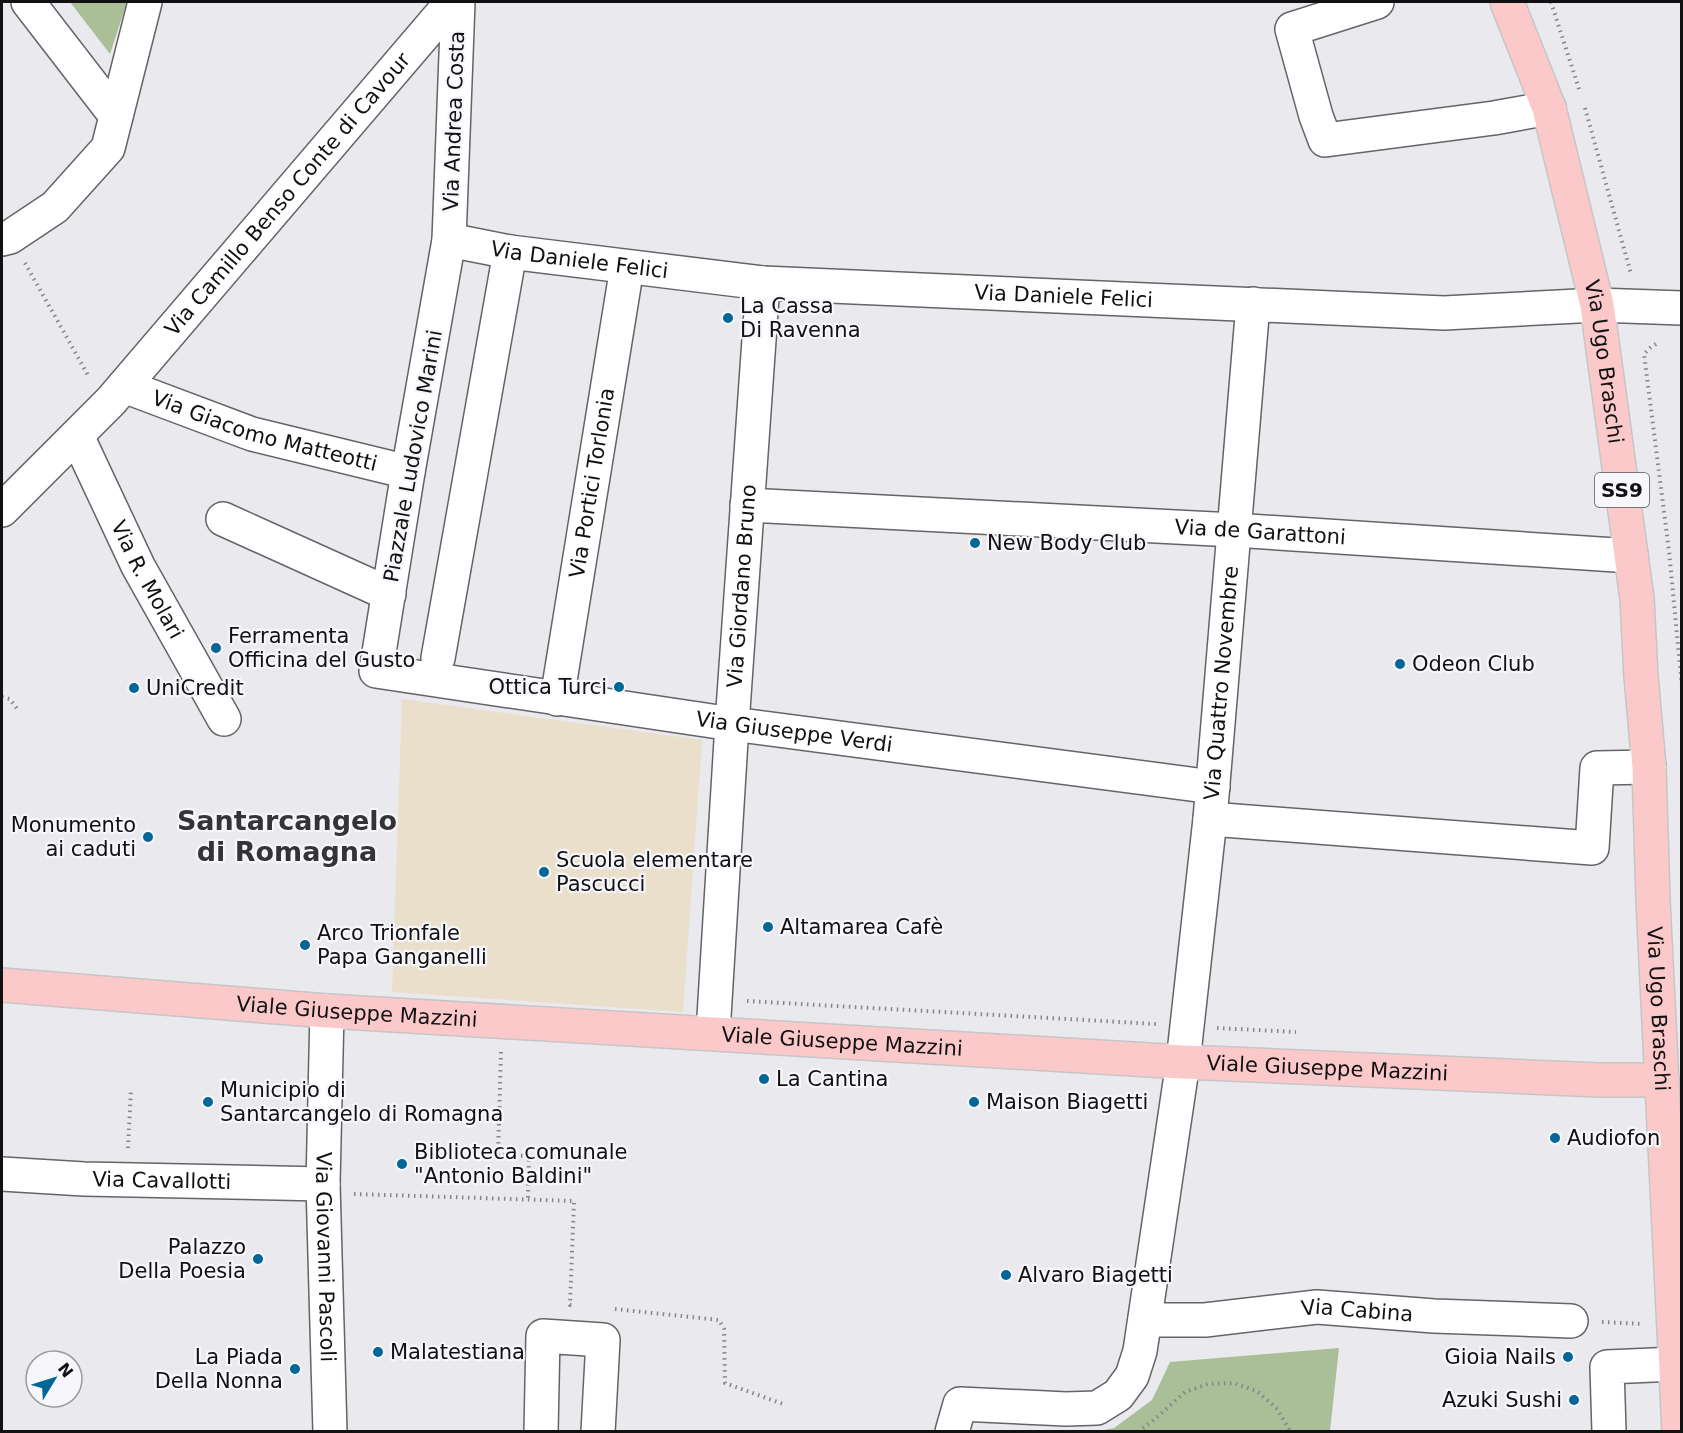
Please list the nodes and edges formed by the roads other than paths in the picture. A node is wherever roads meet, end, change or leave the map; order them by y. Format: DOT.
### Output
graph roads {
  1 [pos="28,2"];
  2 [pos="145,2"];
  3 [pos="452,2"];
  4 [pos="458,2"];
  5 [pos="1377,2"];
  6 [pos="1507,2"];
  7 [pos="1549,108"];
  8 [pos="116,116"];
  9 [pos="4,234"];
  10 [pos="449,240"];
  11 [pos="510,252"];
  12 [pos="627,267"];
  13 [pos="763,283"];
  14 [pos="1252,304"];
  15 [pos="1597,305"];
  16 [pos="1682,308"];
  17 [pos="115,396"];
  18 [pos="77,436"];
  19 [pos="408,472"];
  20 [pos="747,504"];
  21 [pos="2,510"];
  22 [pos="223,519"];
  23 [pos="1234,530"];
  24 [pos="1631,556"];
  25 [pos="389,594"];
  26 [pos="438,658"];
  27 [pos="376,671"];
  28 [pos="557,699"];
  29 [pos="224,720"];
  30 [pos="732,724"];
  31 [pos="1648,767"];
  32 [pos="1213,787"];
  33 [pos="1210,819"];
  34 [pos="2,985"];
  35 [pos="327,1011"];
  36 [pos="713,1033"];
  37 [pos="1183,1062"];
  38 [pos="1672,1081"];
  39 [pos="2,1174"];
  40 [pos="323,1189"];
  41 [pos="1145,1320"];
  42 [pos="1571,1321"];
  43 [pos="1676,1364"];
  44 [pos="330,1431"];
  45 [pos="541,1431"];
  46 [pos="598,1431"];
  47 [pos="952,1431"];
  48 [pos="1609,1431"];
  49 [pos="1679,1431"];
  1 -- 8 [label="street"];
  2 -- 8 [label="street"];
  3 -- 17 [label="street, Via Camillo Benso Conte di Cavour"];
  4 -- 10 [label="street, Via Andrea Costa"];
  5 -- 7 [label="street"];
  6 -- 7 [label="main road, Via Ugo Braschi / SS9"];
  7 -- 15 [label="main road, Via Ugo Braschi / SS9"];
  8 -- 9 [label="street"];
  10 -- 11 [label="street, Via Daniele Felici"];
  10 -- 19 [label="street, Piazzale Ludovico Marini"];
  11 -- 12 [label="street, Via Daniele Felici"];
  11 -- 26 [label="street"];
  12 -- 13 [label="street, Via Daniele Felici"];
  12 -- 28 [label="street, Via Portici Torlonia"];
  13 -- 14 [label="street, Via Daniele Felici"];
  13 -- 20 [label="street, Via Giordano Bruno"];
  14 -- 15 [label="street, Via Daniele Felici"];
  14 -- 23 [label="street, Via Quattro Novembre"];
  15 -- 16 [label="street, Via Daniele Felici"];
  15 -- 24 [label="main road, Via Ugo Braschi / SS9"];
  17 -- 18 [label="street, Via Camillo Benso Conte di Cavour"];
  17 -- 19 [label="street, Via Giacomo Matteotti"];
  18 -- 21 [label="street, Via Camillo Benso Conte di Cavour"];
  18 -- 29 [label="street, Via R. Molari"];
  19 -- 25 [label="street, Piazzale Ludovico Marini"];
  20 -- 23 [label="street, Via de Garattoni"];
  20 -- 30 [label="street, Via Giordano Bruno"];
  22 -- 25 [label="street"];
  23 -- 24 [label="street, Via de Garattoni"];
  23 -- 32 [label="street, Via Quattro Novembre"];
  24 -- 31 [label="main road, Via Ugo Braschi / SS9"];
  25 -- 27 [label="street, Piazzale Ludovico Marini"];
  27 -- 28 [label="street, Via Giuseppe Verdi"];
  28 -- 30 [label="street, Via Giuseppe Verdi"];
  30 -- 32 [label="street, Via Giuseppe Verdi"];
  30 -- 36 [label="street, Via Giordano Bruno"];
  31 -- 33 [label="street"];
  31 -- 38 [label="main road, Via Ugo Braschi / SS9"];
  32 -- 33 [label="street, Via Quattro Novembre"];
  33 -- 37 [label="street, Via Quattro Novembre"];
  34 -- 35 [label="main road, Viale Giuseppe Mazzini"];
  35 -- 36 [label="main road, Viale Giuseppe Mazzini"];
  35 -- 40 [label="street, Via Giovanni Pascoli"];
  36 -- 37 [label="main road, Viale Giuseppe Mazzini"];
  37 -- 38 [label="main road, Viale Giuseppe Mazzini"];
  37 -- 41 [label="street"];
  38 -- 43 [label="main road, Via Ugo Braschi / SS9"];
  39 -- 40 [label="street, Via Cavallotti"];
  40 -- 44 [label="street, Via Giovanni Pascoli"];
  41 -- 42 [label="street, Via Cabina"];
  41 -- 47 [label="street"];
  43 -- 48 [label="street"];
  43 -- 49 [label="main road, Via Ugo Braschi / SS9"];
  45 -- 46 [label="street"];
}
